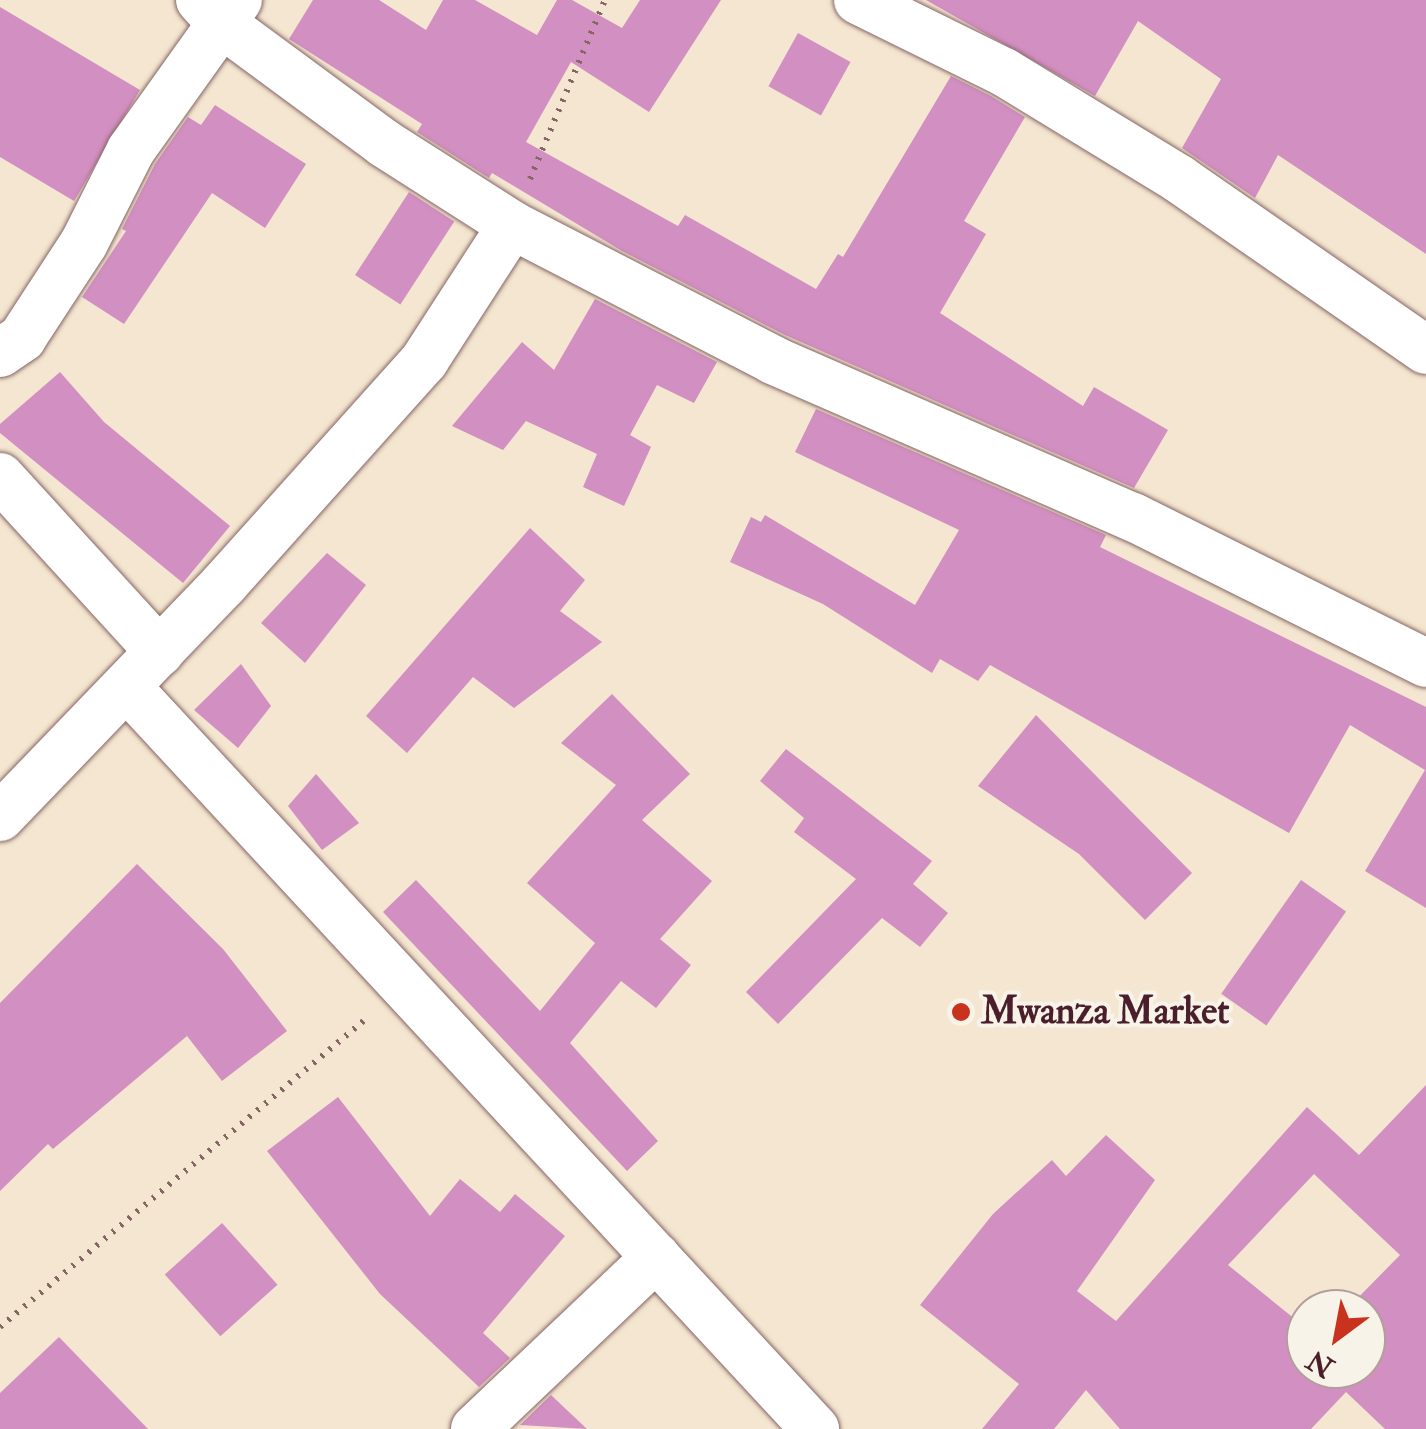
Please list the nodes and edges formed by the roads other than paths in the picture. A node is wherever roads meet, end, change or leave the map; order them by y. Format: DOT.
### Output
graph roads {
  1 [pos="858,0"];
  2 [pos="220,8"];
  3 [pos="512,225"];
  4 [pos="1426,350"];
  5 [pos="0,354"];
  6 [pos="0,477"];
  7 [pos="160,652"];
  8 [pos="1426,663"];
  9 [pos="128,687"];
  10 [pos="0,817"];
  11 [pos="656,1257"];
  12 [pos="475,1429"];
  13 [pos="815,1429"];
  1 -- 4 [label="street"];
  2 -- 3 [label="street"];
  2 -- 5 [label="street"];
  3 -- 7 [label="street"];
  3 -- 8 [label="street"];
  6 -- 7 [label="street"];
  7 -- 9 [label="street"];
  9 -- 10 [label="street"];
  9 -- 11 [label="street"];
  11 -- 12 [label="street"];
  11 -- 13 [label="street"];
}
